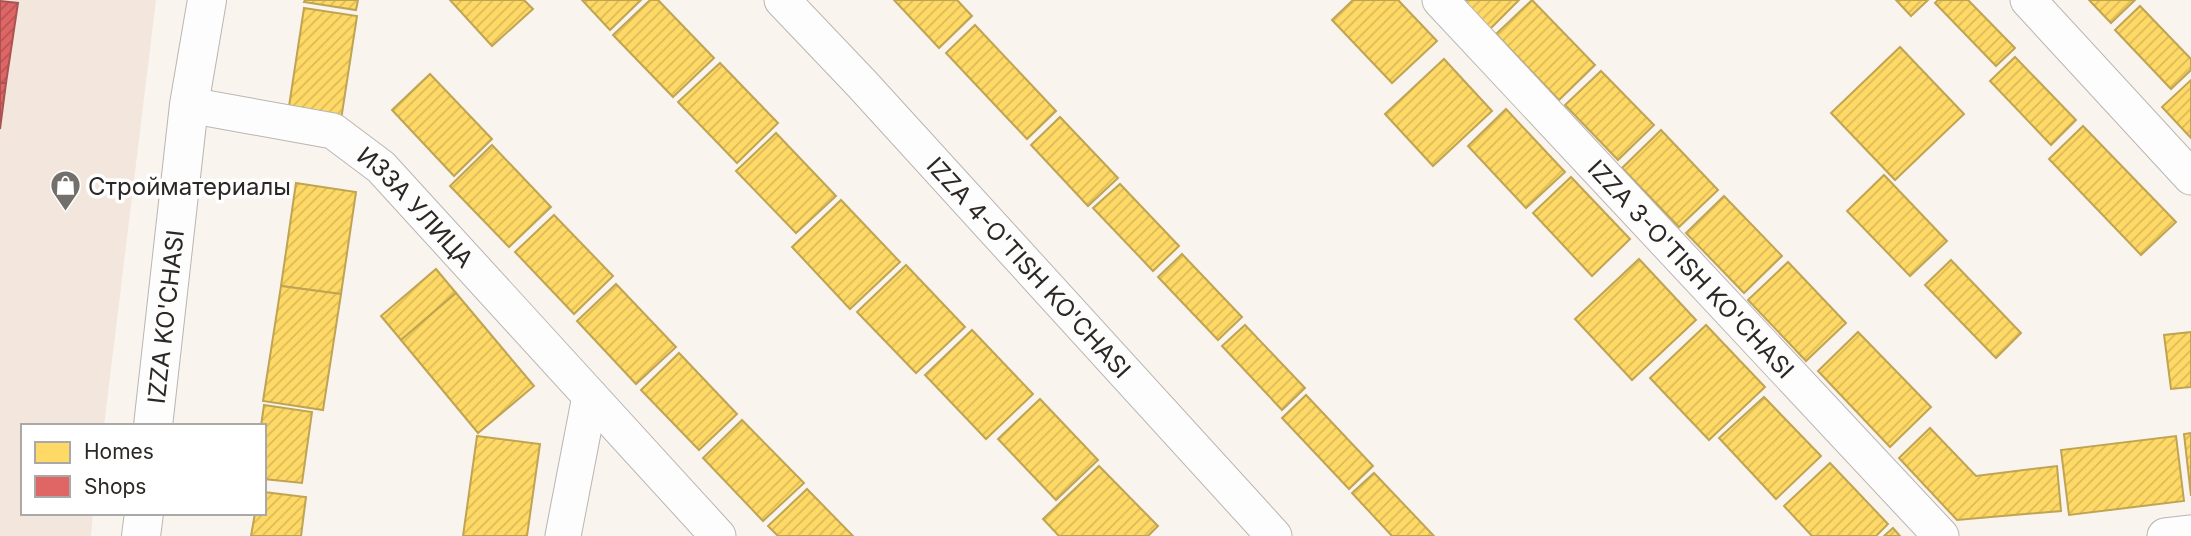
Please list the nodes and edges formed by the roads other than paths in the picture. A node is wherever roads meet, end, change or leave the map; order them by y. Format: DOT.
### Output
graph roads {
  1 [pos="207,0"];
  2 [pos="782,0"];
  3 [pos="1440,0"];
  4 [pos="2028,0"];
  5 [pos="190,105"];
  6 [pos="2191,177"];
  7 [pos="590,396"];
  8 [pos="153,424"];
  9 [pos="144,515"];
  10 [pos="2191,533"];
  11 [pos="141,536"];
  12 [pos="563,536"];
  13 [pos="718,536"];
  14 [pos="1274,536"];
  15 [pos="1941,536"];
  16 [pos="2165,536"];
  1 -- 5 [label="main road, IZZA KO'CHASI"];
  2 -- 14 [label="street, IZZA 4-O'TISH KO'CHASI"];
  3 -- 15 [label="street, IZZA 3-O'TISH KO'CHASI"];
  4 -- 6 [label="street"];
  5 -- 7 [label="street, ИЗЗА УЛИЦА"];
  5 -- 8 [label="main road, IZZA KO'CHASI"];
  7 -- 12 [label="street"];
  7 -- 13 [label="street, ИЗЗА УЛИЦА"];
  9 -- 11 [label="main road"];
  10 -- 16 [label="street"];
}
